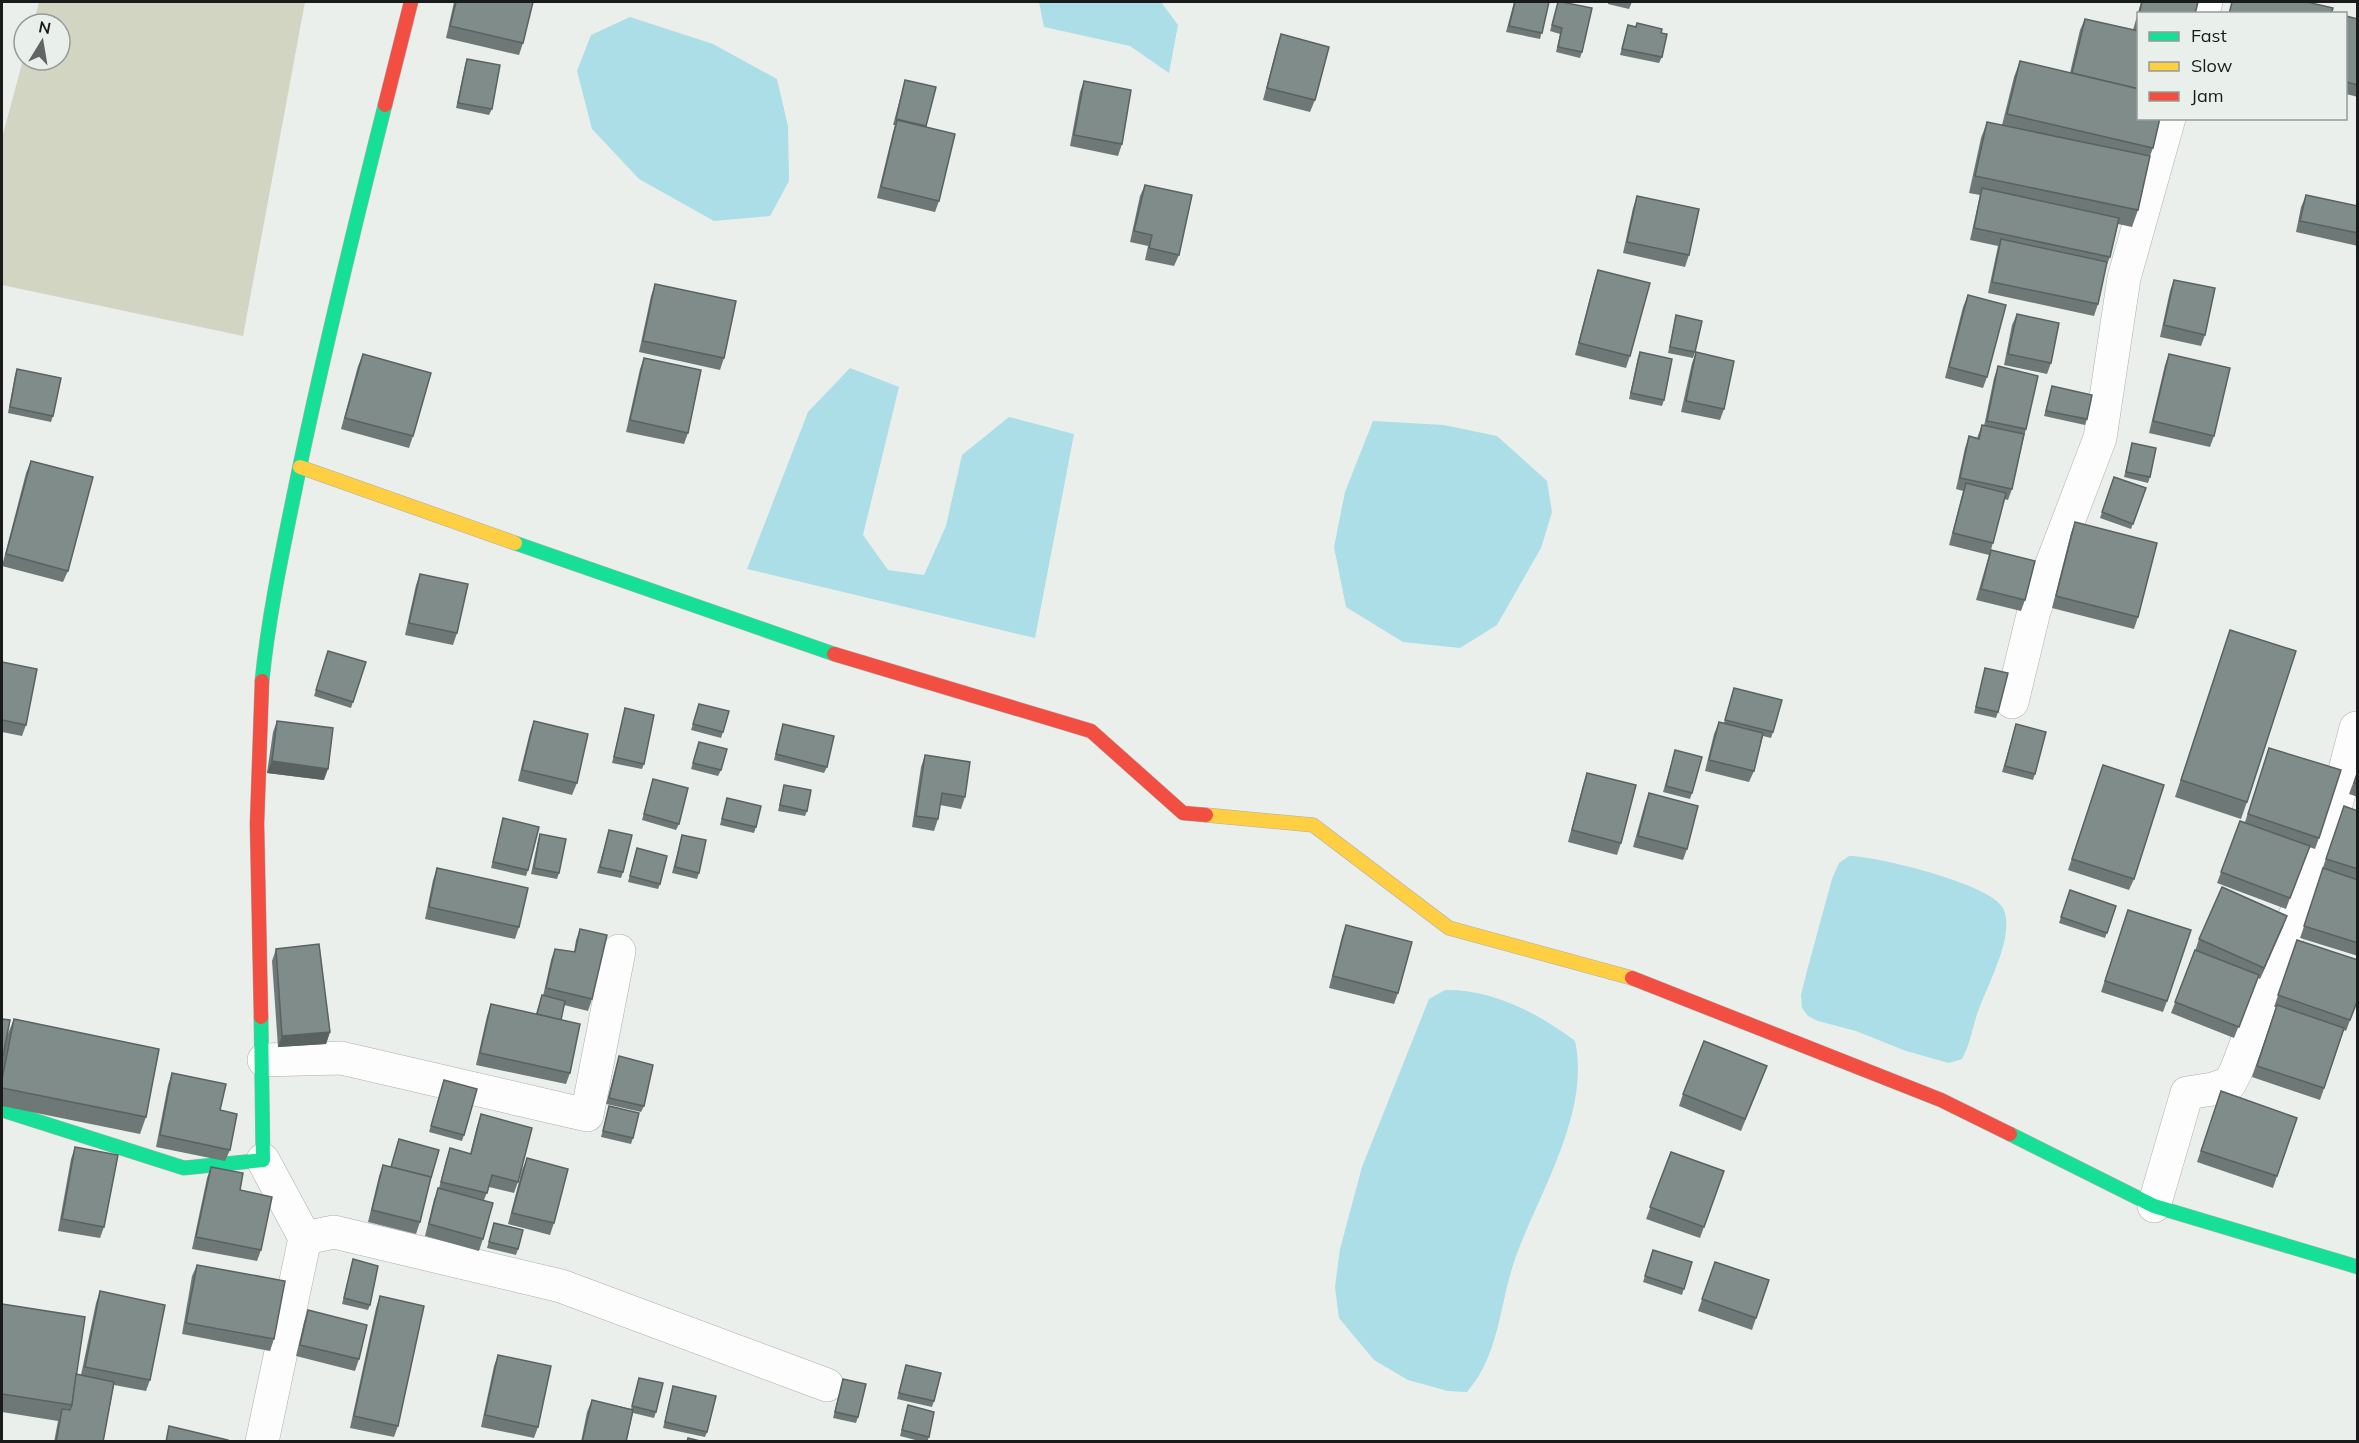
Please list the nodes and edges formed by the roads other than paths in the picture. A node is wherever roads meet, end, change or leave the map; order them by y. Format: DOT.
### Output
graph roads {
  1 [pos="411,2"];
  2 [pos="2168,120"];
  3 [pos="300,467"];
  4 [pos="2012,702"];
  5 [pos="2356,728"];
  6 [pos="619,951"];
  7 [pos="264,1060"];
  8 [pos="2,1110"];
  9 [pos="263,1160"];
  10 [pos="2154,1206"];
  11 [pos="305,1238"];
  12 [pos="2358,1267"];
  13 [pos="828,1385"];
  14 [pos="262,1442"];
  1 -- 3 [label="street"];
  2 -- 4 [label="street"];
  3 -- 7 [label="street"];
  3 -- 10 [label="street"];
  5 -- 10 [label="street"];
  6 -- 7 [label="street"];
  7 -- 9 [label="street"];
  8 -- 9 [label="street"];
  9 -- 11 [label="street"];
  10 -- 12 [label="street"];
  11 -- 13 [label="street"];
  11 -- 14 [label="street"];
}
